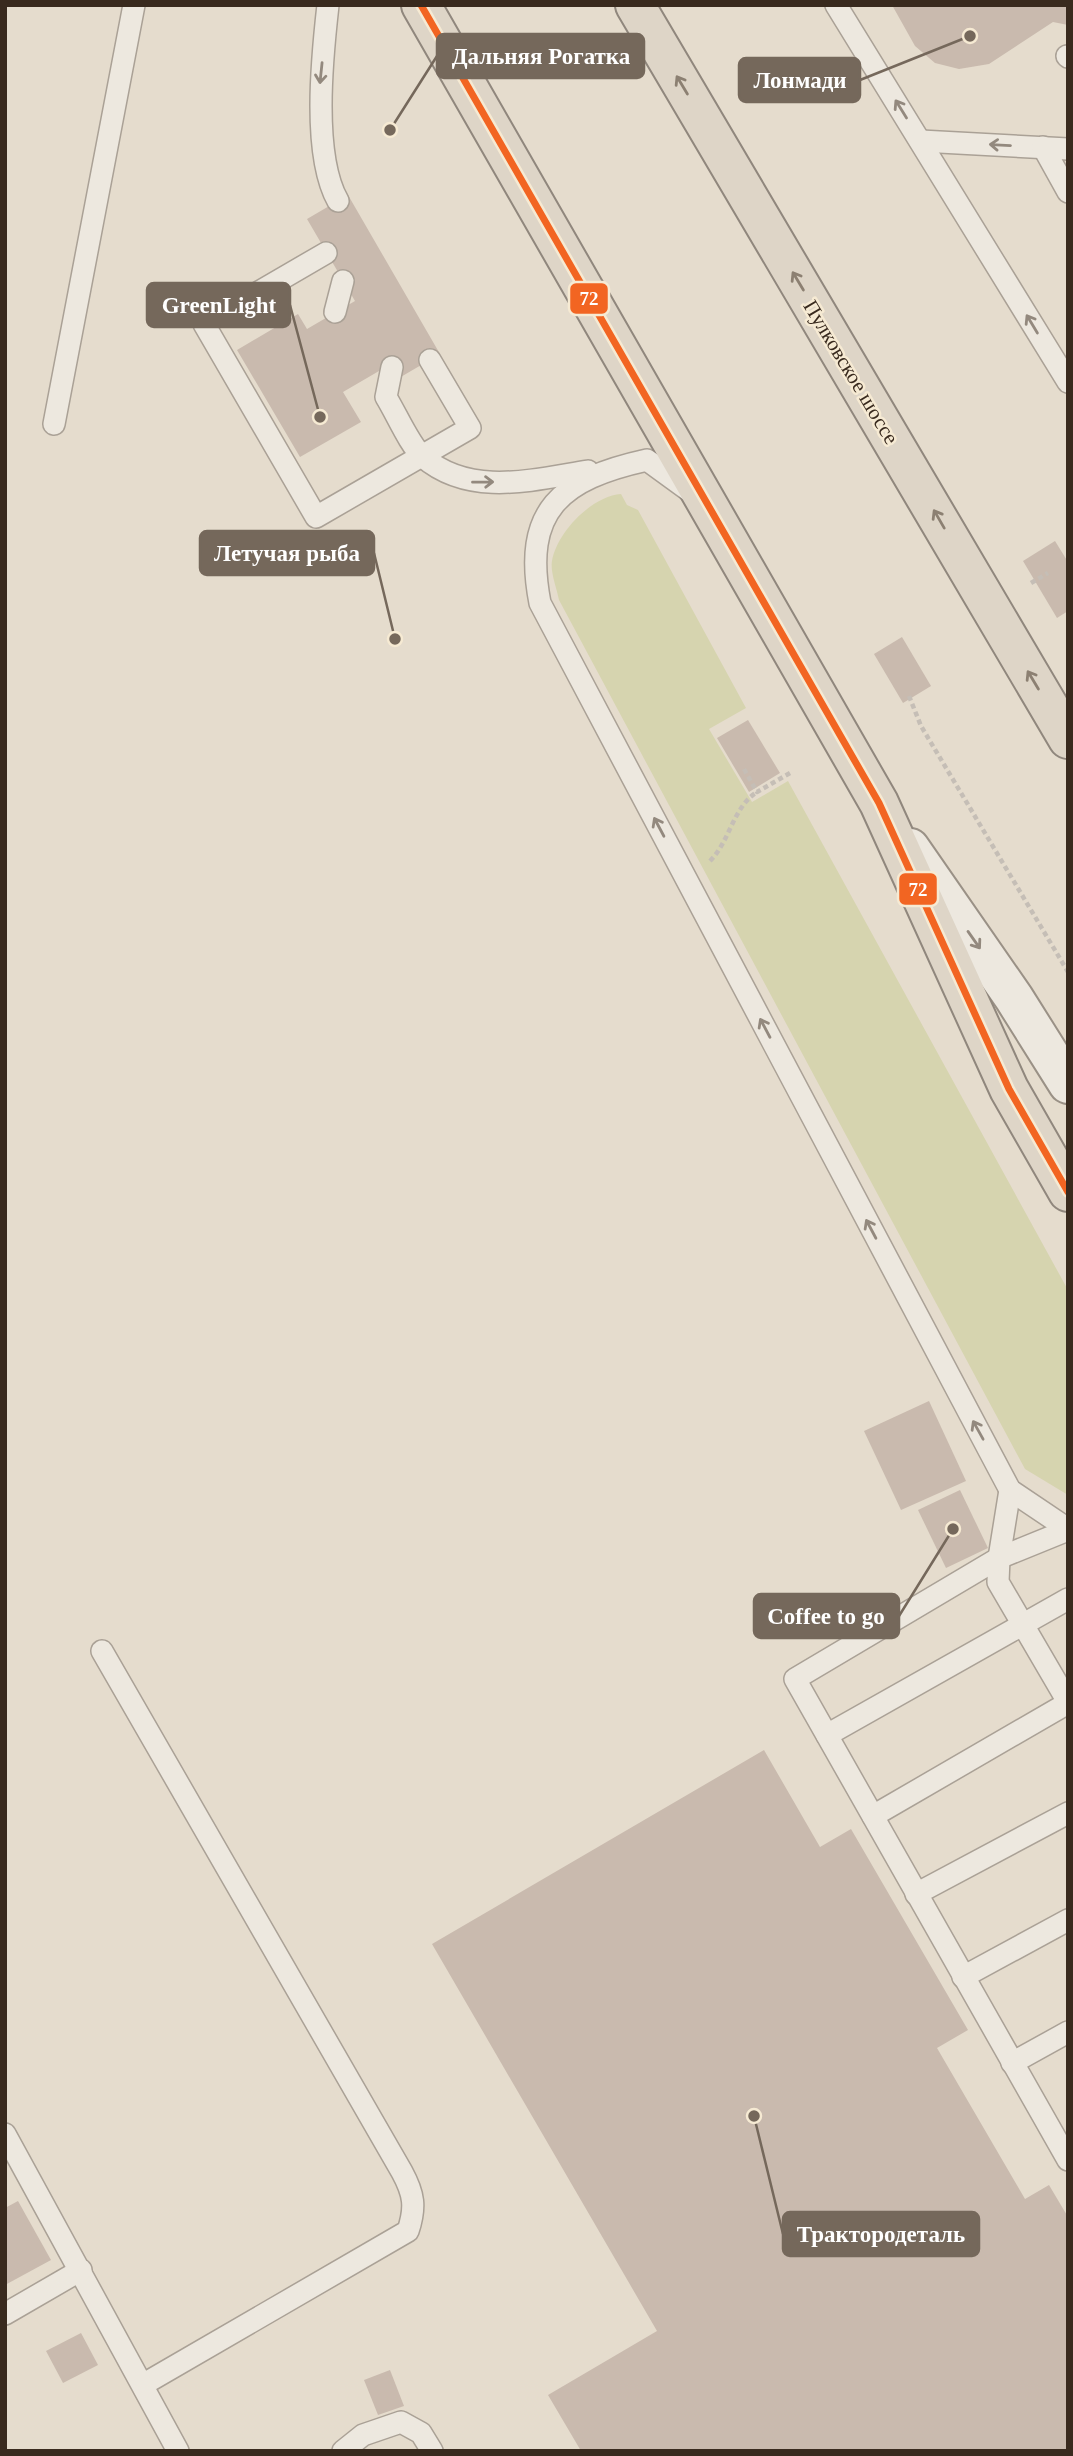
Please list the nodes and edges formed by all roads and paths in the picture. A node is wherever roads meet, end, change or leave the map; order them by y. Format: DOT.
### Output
graph roads {
  1 [pos="134,5"];
  2 [pos="328,5"];
  3 [pos="421,5"];
  4 [pos="635,5"];
  5 [pos="836,5"];
  6 [pos="921,141"];
  7 [pos="1043,147"];
  8 [pos="1068,149"];
  9 [pos="1068,192"];
  10 [pos="338,201"];
  11 [pos="326,253"];
  12 [pos="344,282"];
  13 [pos="334,312"];
  14 [pos="430,360"];
  15 [pos="392,367"];
  16 [pos="1068,382"];
  17 [pos="54,424"];
  18 [pos="422,456"];
  19 [pos="611,468"];
  20 [pos="706,502"];
  21 [pos="1048,573"];
  22 [pos="1031,583"];
  23 [pos="908,696"];
  24 [pos="1068,738"];
  25 [pos="744,769"];
  26 [pos="790,773"];
  27 [pos="757,792"];
  28 [pos="879,803"];
  29 [pos="704,867"];
  30 [pos="1068,972"];
  31 [pos="1068,1084"];
  32 [pos="1068,1192"];
  33 [pos="1010,1490"];
  34 [pos="1068,1530"];
  35 [pos="999,1558"];
  36 [pos="1068,1599"];
  37 [pos="1023,1624"];
  38 [pos="102,1651"];
  39 [pos="1068,1703"];
  40 [pos="827,1735"];
  41 [pos="1068,1813"];
  42 [pos="873,1816"];
  43 [pos="916,1894"];
  44 [pos="1068,1920"];
  45 [pos="963,1976"];
  46 [pos="1068,2032"];
  47 [pos="1012,2063"];
  48 [pos="5,2134"];
  49 [pos="1061,2134"];
  50 [pos="1068,2161"];
  51 [pos="81,2270"];
  52 [pos="5,2314"];
  53 [pos="144,2384"];
  54 [pos="178,2451"];
  55 [pos="343,2451"];
  56 [pos="432,2451"];
  1 -- 17 [label="lane"];
  2 -- 10 [label="lane, one-way"];
  3 -- 20 [label="highway"];
  24 -- 4 [label="highway, Пулковское шоссе, one-way"];
  6 -- 5 [label="lane, one-way"];
  7 -- 6 [label="lane, one-way"];
  16 -- 6 [label="lane, one-way"];
  7 -- 8 [label="lane"];
  7 -- 9 [label="lane"];
  11 -- 18 [label="lane"];
  12 -- 13 [label="lane"];
  14 -- 18 [label="lane"];
  15 -- 18 [label="lane"];
  18 -- 19 [label="lane, one-way"];
  19 -- 20 [label="lane"];
  33 -- 19 [label="lane, one-way"];
  20 -- 28 [label="highway"];
  21 -- 22 [label="path"];
  23 -- 30 [label="path"];
  25 -- 27 [label="path"];
  26 -- 27 [label="path"];
  27 -- 29 [label="path"];
  28 -- 31 [label="main road, one-way"];
  28 -- 32 [label="highway"];
  33 -- 34 [label="lane"];
  33 -- 35 [label="lane"];
  34 -- 35 [label="lane"];
  35 -- 37 [label="lane"];
  35 -- 40 [label="lane"];
  36 -- 37 [label="lane"];
  37 -- 39 [label="lane"];
  37 -- 40 [label="lane"];
  38 -- 53 [label="lane"];
  39 -- 42 [label="lane"];
  40 -- 42 [label="lane"];
  41 -- 43 [label="lane"];
  42 -- 43 [label="lane"];
  43 -- 45 [label="lane"];
  44 -- 45 [label="lane"];
  45 -- 47 [label="lane"];
  46 -- 47 [label="lane"];
  47 -- 49 [label="lane"];
  48 -- 51 [label="lane"];
  49 -- 50 [label="lane"];
  51 -- 52 [label="lane"];
  51 -- 53 [label="lane"];
  53 -- 54 [label="lane"];
  55 -- 56 [label="lane"];
}
